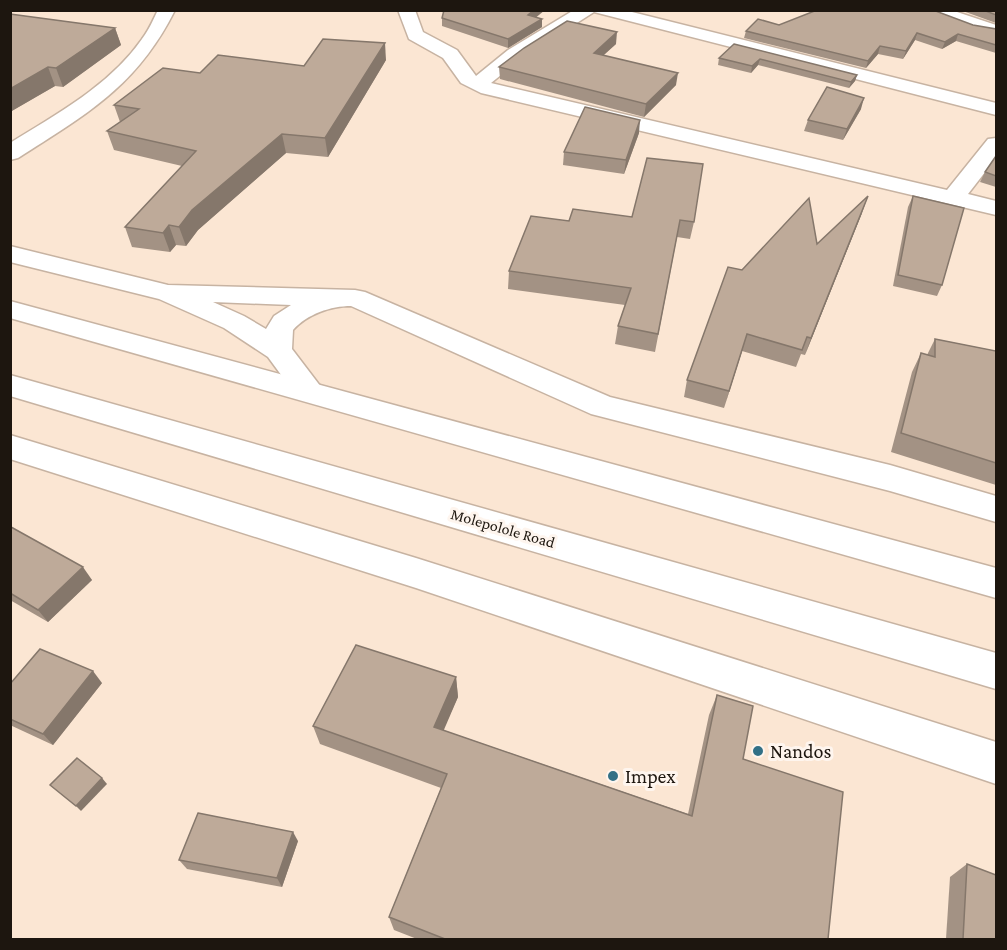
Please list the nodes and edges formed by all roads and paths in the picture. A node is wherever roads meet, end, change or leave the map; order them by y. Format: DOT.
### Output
graph roads {
  1 [pos="167,10"];
  2 [pos="406,10"];
  3 [pos="586,10"];
  4 [pos="601,10"];
  5 [pos="934,10"];
  6 [pos="996,30"];
  7 [pos="477,85"];
  8 [pos="996,109"];
  9 [pos="996,144"];
  10 [pos="10,153"];
  11 [pos="952,200"];
  12 [pos="996,208"];
  13 [pos="10,254"];
  14 [pos="168,293"];
  15 [pos="341,297"];
  16 [pos="10,309"];
  17 [pos="278,350"];
  18 [pos="10,385"];
  19 [pos="309,391"];
  20 [pos="10,447"];
  21 [pos="996,509"];
  22 [pos="927,564"];
  23 [pos="996,584"];
  24 [pos="996,603"];
  25 [pos="996,671"];
  26 [pos="996,764"];
  1 -- 10 [label="street"];
  2 -- 7 [label="street"];
  3 -- 7 [label="street"];
  4 -- 8 [label="street"];
  5 -- 6 [label="street"];
  7 -- 11 [label="street"];
  9 -- 11 [label="street"];
  11 -- 12 [label="street"];
  13 -- 14 [label="street"];
  14 -- 15 [label="street"];
  14 -- 17 [label="street"];
  15 -- 17 [label="street"];
  15 -- 21 [label="street"];
  16 -- 19 [label="street"];
  17 -- 19 [label="street"];
  18 -- 25 [label="street, Molepolole Road"];
  19 -- 22 [label="street"];
  20 -- 26 [label="street"];
  22 -- 23 [label="street"];
  22 -- 24 [label="street"];
}
